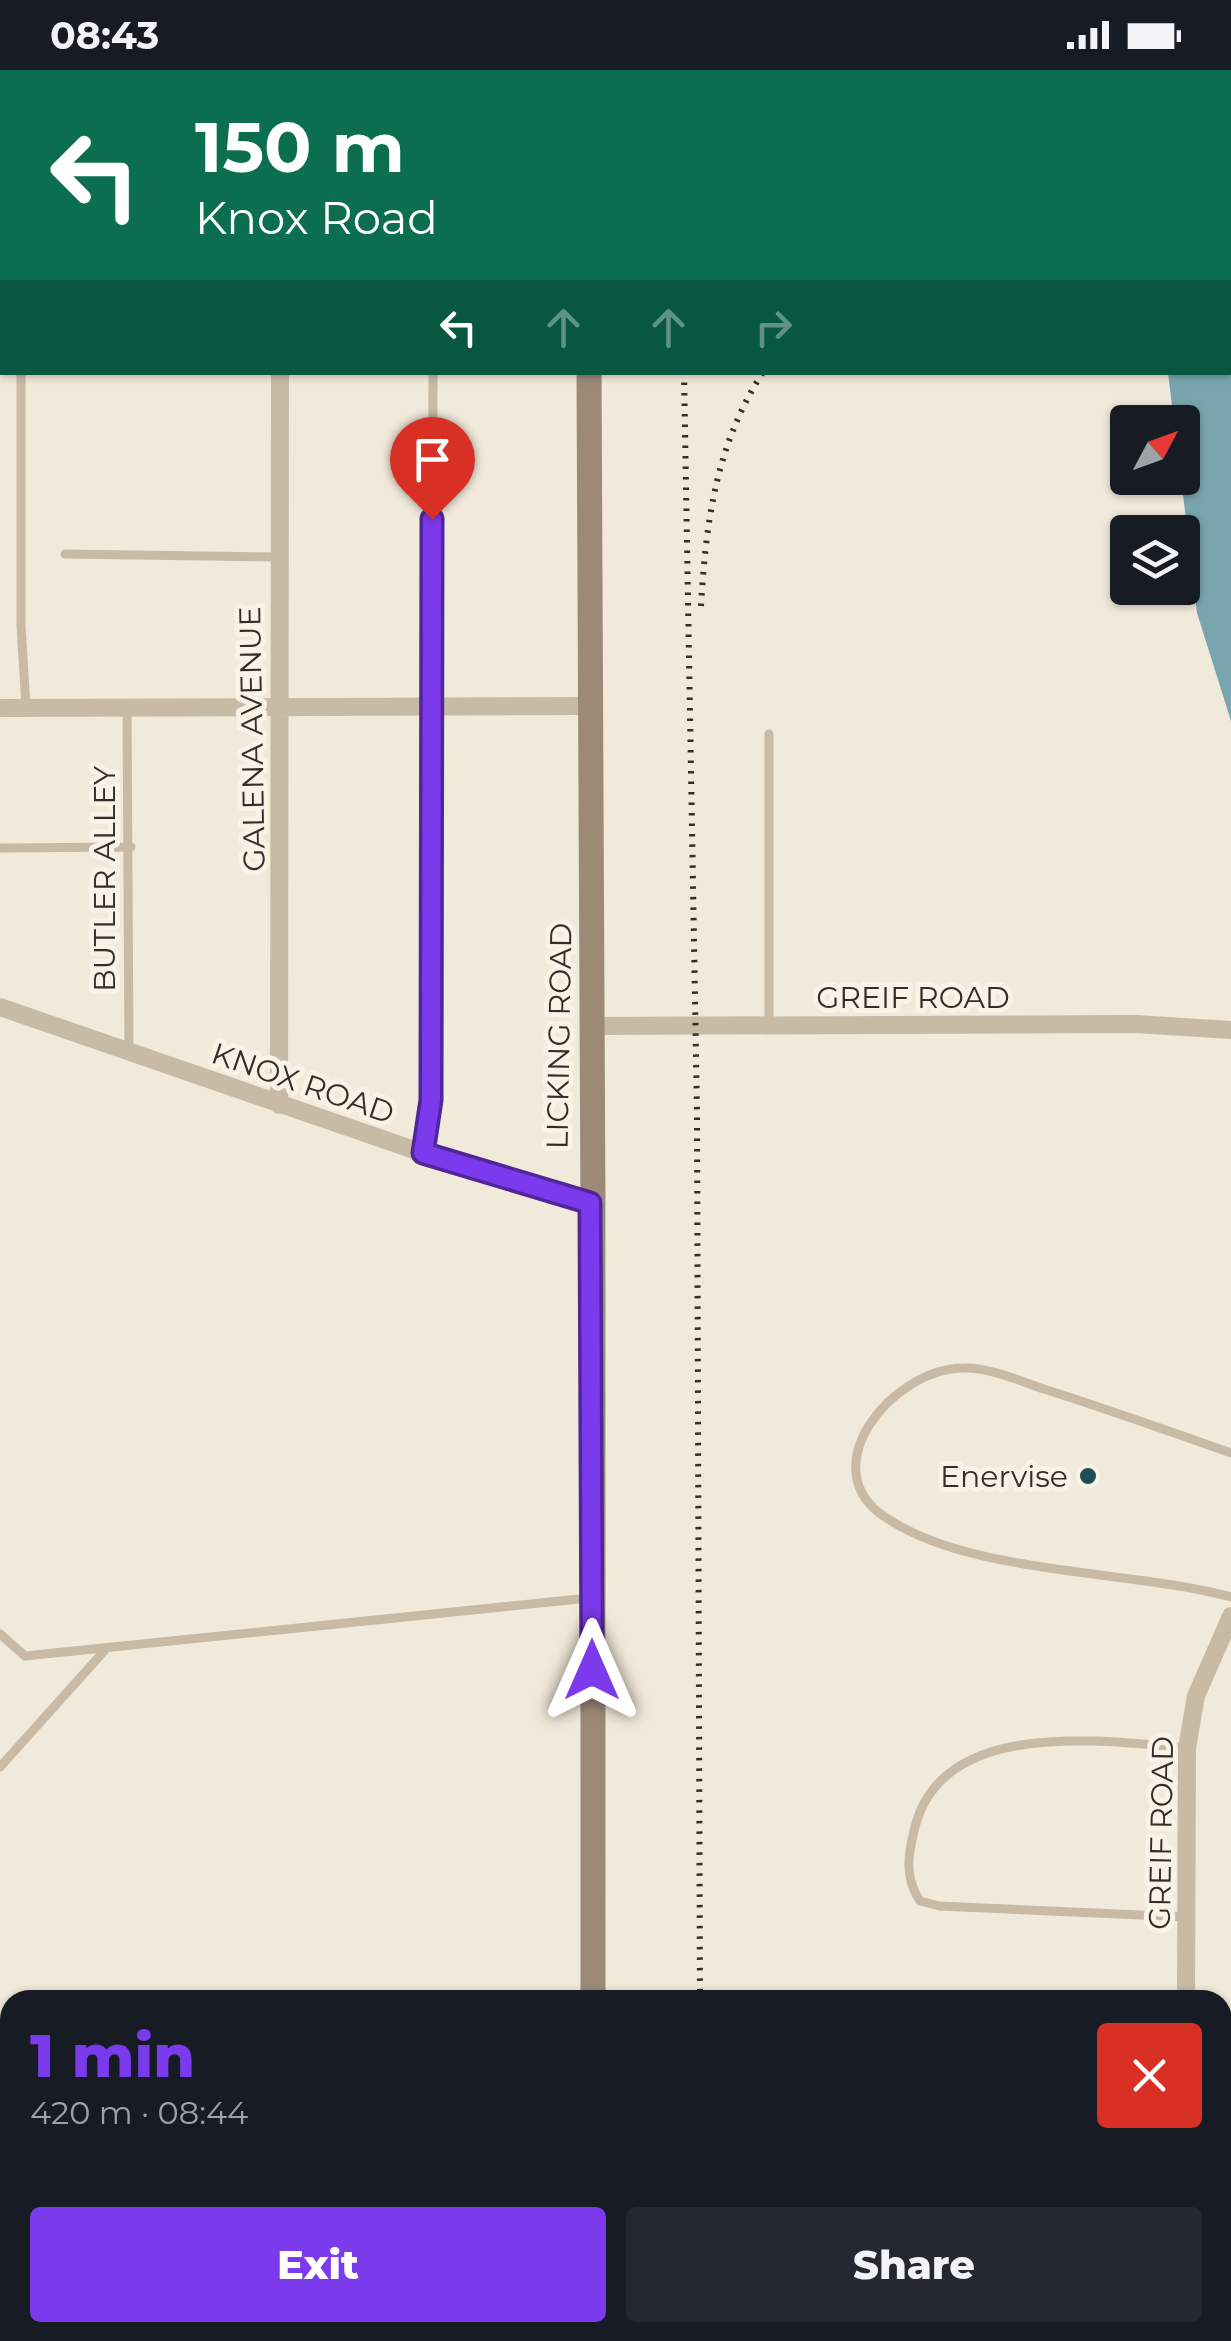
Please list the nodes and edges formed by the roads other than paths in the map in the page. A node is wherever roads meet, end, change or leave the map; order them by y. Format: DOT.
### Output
graph roads {
  1 [pos="21,375"];
  2 [pos="280,375"];
  3 [pos="432,375"];
  4 [pos="588,375"];
  5 [pos="65,554"];
  6 [pos="277,557"];
  7 [pos="127,706"];
  8 [pos="279,706"];
  9 [pos="431,706"];
  10 [pos="591,706"];
  11 [pos="0,708"];
  12 [pos="26,708"];
  13 [pos="769,734"];
  14 [pos="131,847"];
  15 [pos="0,848"];
  16 [pos="0,1006"];
  17 [pos="594,1026"];
  18 [pos="769,1026"];
  19 [pos="1231,1030"];
  20 [pos="130,1052"];
  21 [pos="279,1105"];
  22 [pos="423,1153"];
  23 [pos="590,1203"];
  24 [pos="1231,1453"];
  25 [pos="1231,1596"];
  26 [pos="591,1598"];
  27 [pos="1231,1616"];
  28 [pos="0,1634"];
  29 [pos="106,1650"];
  30 [pos="1188,1748"];
  31 [pos="0,1767"];
  32 [pos="1186,1917"];
  33 [pos="593,1990"];
  34 [pos="1186,1990"];
  1 -- 12 [label="lane"];
  2 -- 6 [label="street, GALENA AVENUE"];
  3 -- 9 [label="lane"];
  4 -- 10 [label="street, LICKING ROAD"];
  5 -- 6 [label="lane"];
  6 -- 8 [label="street, GALENA AVENUE"];
  7 -- 8 [label="street"];
  7 -- 12 [label="street"];
  7 -- 14 [label="lane, BUTLER ALLEY"];
  8 -- 9 [label="street"];
  8 -- 21 [label="street, GALENA AVENUE"];
  9 -- 10 [label="street"];
  9 -- 22 [label="lane"];
  10 -- 17 [label="street, LICKING ROAD"];
  11 -- 12 [label="street"];
  13 -- 18 [label="lane"];
  14 -- 15 [label="lane"];
  14 -- 20 [label="lane, BUTLER ALLEY"];
  16 -- 20 [label="street, KNOX ROAD"];
  17 -- 18 [label="street, GREIF ROAD"];
  17 -- 23 [label="street, LICKING ROAD"];
  18 -- 19 [label="street, GREIF ROAD"];
  20 -- 21 [label="street, KNOX ROAD"];
  21 -- 22 [label="street, KNOX ROAD"];
  22 -- 23 [label="street, KNOX ROAD"];
  23 -- 26 [label="street, LICKING ROAD"];
  24 -- 25 [label="lane"];
  26 -- 29 [label="lane"];
  26 -- 33 [label="street, LICKING ROAD"];
  27 -- 30 [label="street, GREIF ROAD"];
  28 -- 29 [label="lane"];
  29 -- 31 [label="lane"];
  30 -- 32 [label="street, GREIF ROAD"];
  30 -- 32 [label="lane"];
  32 -- 34 [label="street, GREIF ROAD"];
}
